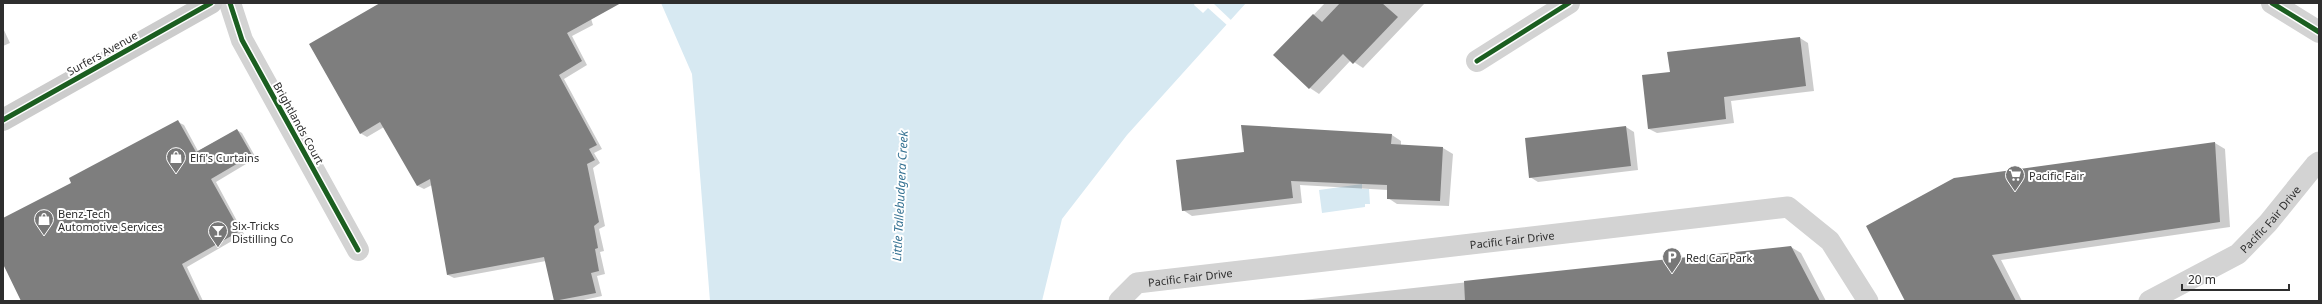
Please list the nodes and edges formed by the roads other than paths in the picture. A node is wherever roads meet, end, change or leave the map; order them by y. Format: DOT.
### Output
graph roads {
  1 [pos="211,3"];
  2 [pos="230,3"];
  3 [pos="1569,3"];
  4 [pos="2272,3"];
  5 [pos="2319,32"];
  6 [pos="1477,61"];
  7 [pos="3,120"];
  8 [pos="2319,162"];
  9 [pos="358,250"];
  10 [pos="1119,301"];
  11 [pos="1868,301"];
  12 [pos="2149,301"];
  1 -- 7 [label="street, Surfers Avenue"];
  2 -- 9 [label="street, Brightlands Court"];
  3 -- 6 [label="street"];
  4 -- 5 [label="street"];
  8 -- 12 [label="lane, Pacific Fair Drive"];
  10 -- 11 [label="lane, Pacific Fair Drive"];
}
